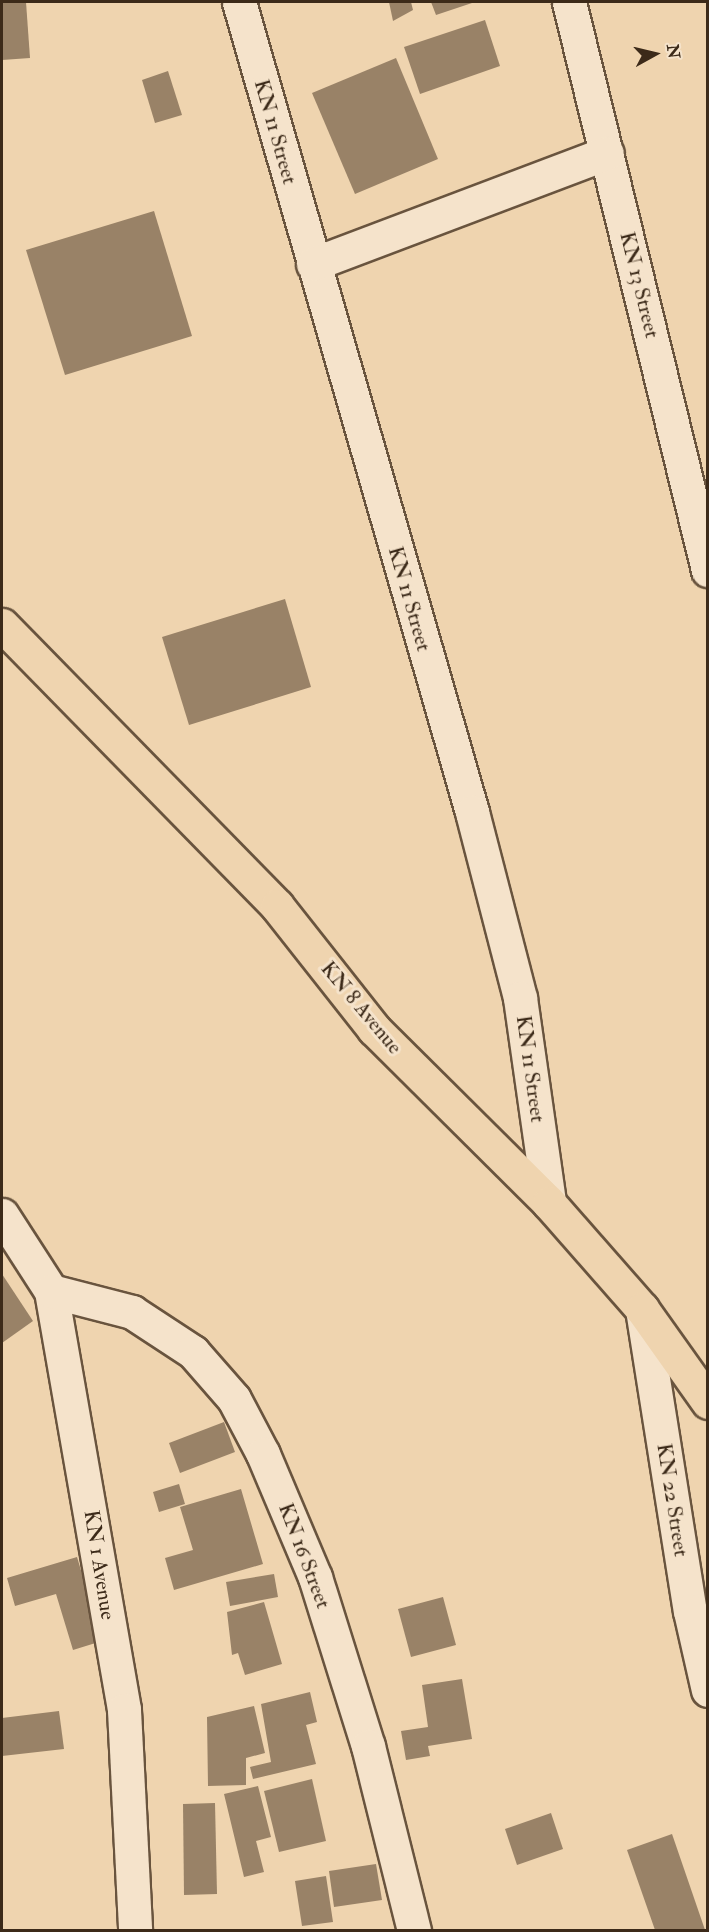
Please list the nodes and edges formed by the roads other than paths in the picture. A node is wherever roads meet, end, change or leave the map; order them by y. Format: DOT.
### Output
graph roads {
  1 [pos="239,2"];
  2 [pos="568,2"];
  3 [pos="607,153"];
  4 [pos="313,264"];
  5 [pos="708,570"];
  6 [pos="2,625"];
  7 [pos="549,1203"];
  8 [pos="2,1215"];
  9 [pos="51,1291"];
  10 [pos="642,1310"];
  11 [pos="708,1402"];
  12 [pos="708,1690"];
  13 [pos="135,1930"];
  14 [pos="414,1930"];
  1 -- 4 [label="street, KN 11 Street"];
  2 -- 3 [label="street, KN 13 Street"];
  3 -- 4 [label="street"];
  3 -- 5 [label="street, KN 13 Street"];
  4 -- 7 [label="street, KN 11 Street"];
  6 -- 7 [label="main road, KN 8 Avenue"];
  7 -- 10 [label="main road, KN 8 Avenue"];
  8 -- 9 [label="street, KN 1 Avenue"];
  9 -- 13 [label="street, KN 1 Avenue"];
  9 -- 14 [label="street, KN 16 Street"];
  10 -- 11 [label="main road, KN 8 Avenue"];
  10 -- 12 [label="street, KN 22 Street"];
}
